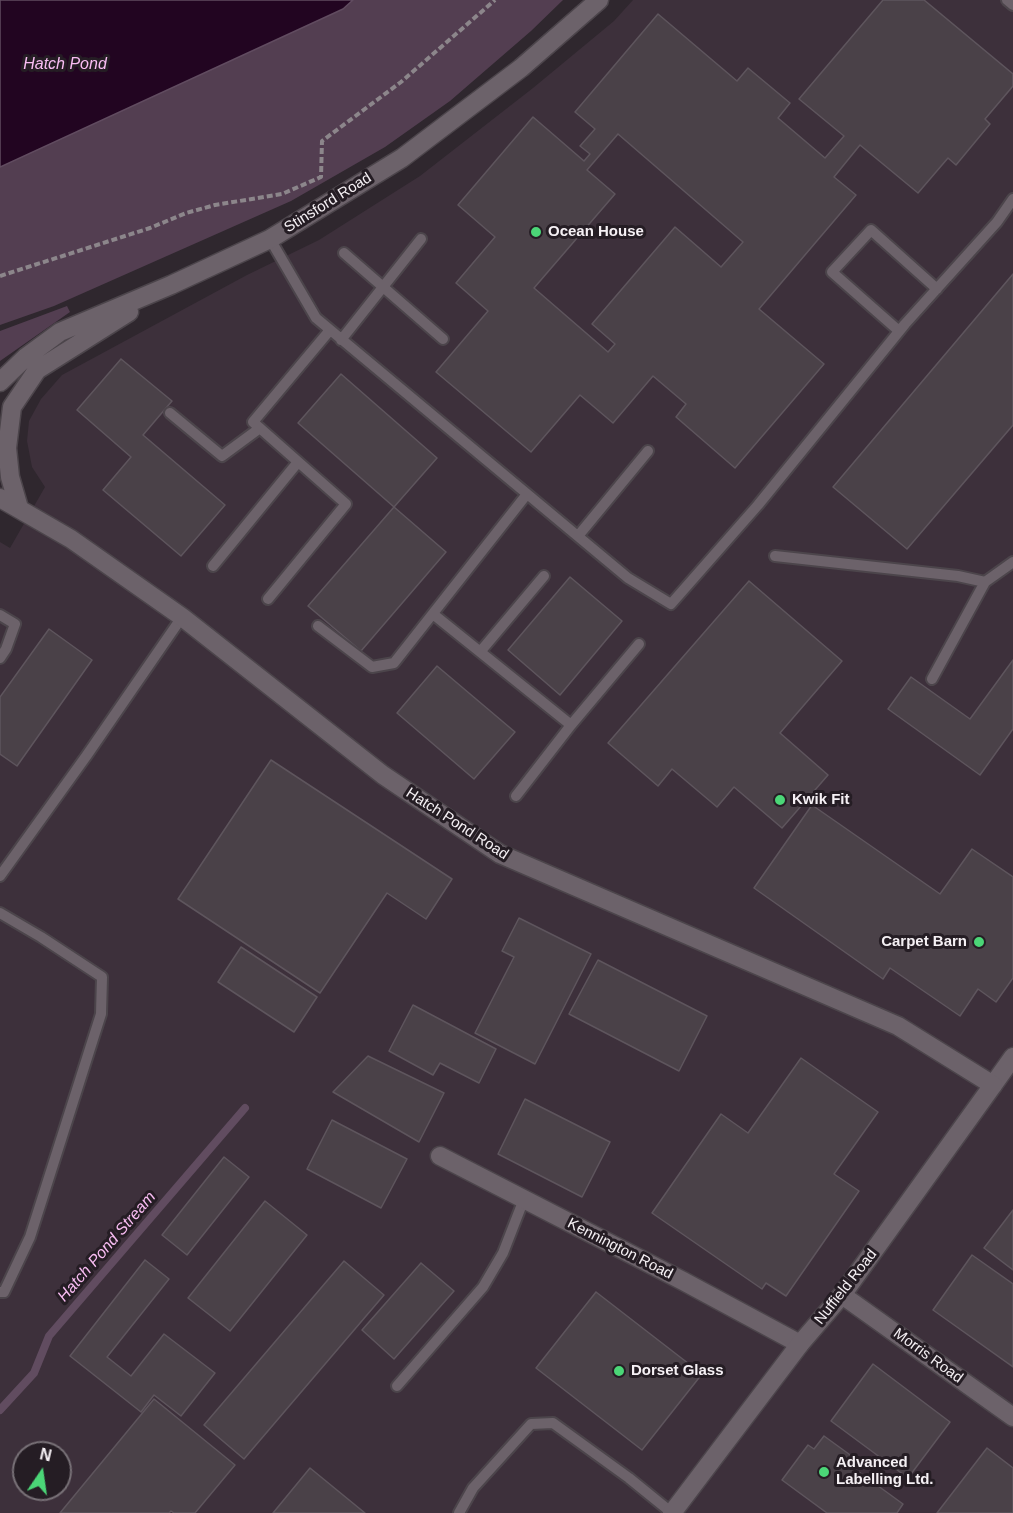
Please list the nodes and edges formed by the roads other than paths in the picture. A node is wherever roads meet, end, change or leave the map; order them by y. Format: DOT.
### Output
graph roads {
  1 [pos="599,0"];
  2 [pos="1007,0"];
  3 [pos="1013,5"];
  4 [pos="1013,199"];
  5 [pos="270,239"];
  6 [pos="421,239"];
  7 [pos="344,253"];
  8 [pos="171,285"];
  9 [pos="384,287"];
  10 [pos="937,289"];
  11 [pos="330,330"];
  12 [pos="899,332"];
  13 [pos="443,339"];
  14 [pos="341,340"];
  15 [pos="26,357"];
  16 [pos="0,382"];
  17 [pos="0,393"];
  18 [pos="170,413"];
  19 [pos="260,428"];
  20 [pos="648,451"];
  21 [pos="298,462"];
  22 [pos="527,494"];
  23 [pos="0,498"];
  24 [pos="19,508"];
  25 [pos="578,536"];
  26 [pos="775,556"];
  27 [pos="1013,562"];
  28 [pos="213,566"];
  29 [pos="544,576"];
  30 [pos="985,582"];
  31 [pos="268,599"];
  32 [pos="433,614"];
  33 [pos="0,615"];
  34 [pos="182,617"];
  35 [pos="318,626"];
  36 [pos="639,644"];
  37 [pos="480,652"];
  38 [pos="0,658"];
  39 [pos="932,679"];
  40 [pos="570,725"];
  41 [pos="516,796"];
  42 [pos="0,876"];
  43 [pos="0,913"];
  44 [pos="1013,1057"];
  45 [pos="993,1085"];
  46 [pos="440,1156"];
  47 [pos="524,1199"];
  48 [pos="0,1292"];
  49 [pos="843,1295"];
  50 [pos="800,1344"];
  51 [pos="397,1386"];
  52 [pos="1013,1417"];
  53 [pos="459,1513"];
  54 [pos="672,1513"];
  1 -- 5 [label="street, Stinsford Road"];
  2 -- 3 [label="lane"];
  4 -- 10 [label="lane"];
  5 -- 8 [label="street, Stinsford Road"];
  5 -- 11 [label="lane"];
  6 -- 9 [label="lane"];
  7 -- 9 [label="lane"];
  8 -- 15 [label="street, Stinsford Road"];
  8 -- 24 [label="street"];
  9 -- 13 [label="lane"];
  9 -- 14 [label="lane"];
  10 -- 12 [label="lane"];
  10 -- 12 [label="lane"];
  11 -- 14 [label="lane"];
  11 -- 19 [label="lane"];
  12 -- 25 [label="lane"];
  14 -- 22 [label="lane"];
  15 -- 16 [label="street, Stinsford Road"];
  15 -- 17 [label="street, Stinsford Road"];
  18 -- 19 [label="lane"];
  19 -- 21 [label="lane"];
  20 -- 25 [label="lane"];
  21 -- 28 [label="lane"];
  21 -- 31 [label="lane"];
  22 -- 25 [label="lane"];
  22 -- 32 [label="lane"];
  23 -- 24 [label="street, Hatch Pond Road"];
  24 -- 34 [label="street, Hatch Pond Road"];
  26 -- 30 [label="lane"];
  27 -- 30 [label="lane"];
  29 -- 37 [label="lane"];
  30 -- 39 [label="lane"];
  32 -- 35 [label="lane"];
  32 -- 37 [label="lane"];
  33 -- 38 [label="lane"];
  34 -- 42 [label="lane"];
  34 -- 45 [label="street, Hatch Pond Road"];
  36 -- 40 [label="lane"];
  37 -- 40 [label="lane"];
  40 -- 41 [label="lane"];
  43 -- 48 [label="lane"];
  44 -- 45 [label="street, Nuffield Road"];
  45 -- 49 [label="street, Nuffield Road"];
  46 -- 47 [label="street, Kennington Road"];
  47 -- 50 [label="street, Kennington Road"];
  47 -- 51 [label="lane"];
  49 -- 50 [label="street, Nuffield Road"];
  49 -- 52 [label="street, Morris Road"];
  50 -- 54 [label="street, Nuffield Road"];
  53 -- 54 [label="lane"];
}
